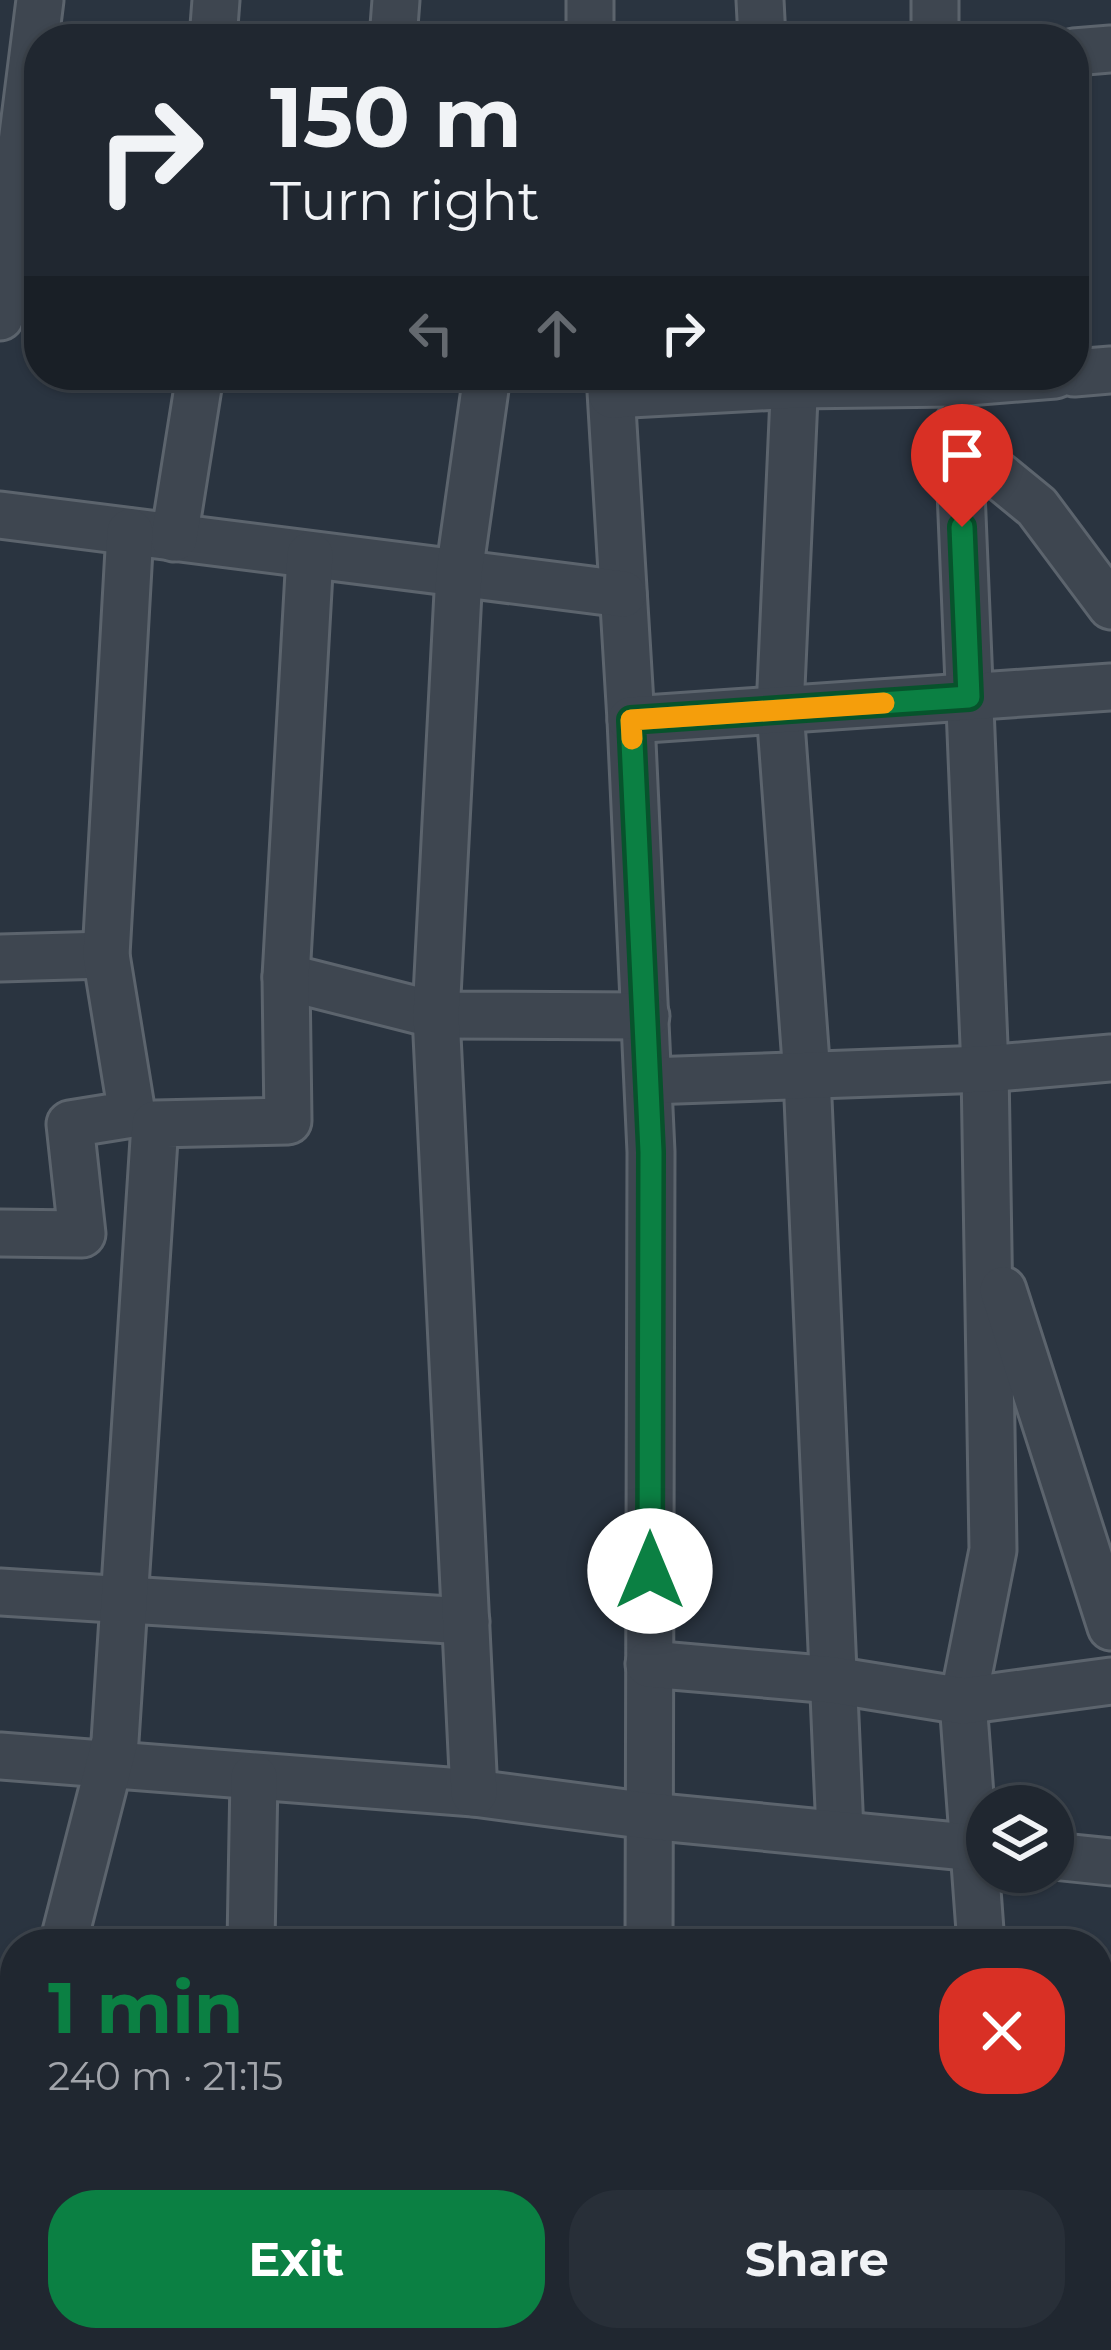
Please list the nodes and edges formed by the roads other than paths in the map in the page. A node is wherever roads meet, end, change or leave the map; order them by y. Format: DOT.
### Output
graph roads {
  1 [pos="23,87"];
  2 [pos="0,317"];
  3 [pos="196,390"];
  4 [pos="485,390"];
  5 [pos="611,390"];
  6 [pos="795,390"];
  7 [pos="956,390"];
  8 [pos="959,443"];
  9 [pos="0,515"];
  10 [pos="152,535"];
  11 [pos="310,555"];
  12 [pos="459,573"];
  13 [pos="623,594"];
  14 [pos="1111,603"];
  15 [pos="1111,687"];
  16 [pos="969,697"];
  17 [pos="780,710"];
  18 [pos="631,720"];
  19 [pos="106,955"];
  20 [pos="0,958"];
  21 [pos="286,976"];
  22 [pos="436,1016"];
  23 [pos="646,1016"];
  24 [pos="1111,1058"];
  25 [pos="985,1069"];
  26 [pos="808,1076"];
  27 [pos="649,1082"];
  28 [pos="0,1233"];
  29 [pos="987,1241"];
  30 [pos="0,1592"];
  31 [pos="124,1600"];
  32 [pos="466,1621"];
  33 [pos="1111,1627"];
  34 [pos="649,1664"];
  35 [pos="833,1680"];
  36 [pos="1111,1681"];
  37 [pos="963,1701"];
  38 [pos="0,1756"];
  39 [pos="110,1763"];
  40 [pos="254,1777"];
  41 [pos="973,1785"];
  42 [pos="475,1792"];
  43 [pos="649,1816"];
  44 [pos="840,1832"];
  45 [pos="966,1847"];
  46 [pos="1074,1858"];
  47 [pos="1111,1862"];
  48 [pos="981,1893"];
  49 [pos="67,1929"];
  50 [pos="251,1929"];
  51 [pos="649,1929"];
  52 [pos="981,1929"];
  1 -- 2 [label="street"];
  3 -- 10 [label="street"];
  4 -- 12 [label="street"];
  5 -- 13 [label="street"];
  6 -- 17 [label="street"];
  7 -- 8 [label="street"];
  8 -- 14 [label="street"];
  8 -- 16 [label="street"];
  9 -- 10 [label="street"];
  10 -- 11 [label="street"];
  10 -- 19 [label="street"];
  11 -- 12 [label="street"];
  11 -- 21 [label="street"];
  12 -- 13 [label="street"];
  12 -- 22 [label="street"];
  13 -- 18 [label="street"];
  15 -- 16 [label="street"];
  16 -- 17 [label="street"];
  16 -- 25 [label="street"];
  17 -- 18 [label="street"];
  17 -- 26 [label="street"];
  18 -- 23 [label="street"];
  19 -- 20 [label="street"];
  19 -- 28 [label="street"];
  21 -- 22 [label="street"];
  21 -- 31 [label="street"];
  22 -- 23 [label="street"];
  22 -- 32 [label="street"];
  23 -- 27 [label="street"];
  24 -- 25 [label="street"];
  25 -- 26 [label="street"];
  25 -- 29 [label="street"];
  26 -- 27 [label="street"];
  26 -- 35 [label="street"];
  27 -- 34 [label="street"];
  29 -- 33 [label="street"];
  29 -- 37 [label="street"];
  30 -- 31 [label="street"];
  31 -- 32 [label="street"];
  31 -- 39 [label="street"];
  32 -- 42 [label="street"];
  34 -- 35 [label="street"];
  34 -- 43 [label="street"];
  35 -- 37 [label="street"];
  35 -- 44 [label="street"];
  36 -- 37 [label="street"];
  37 -- 41 [label="street"];
  38 -- 39 [label="street"];
  39 -- 40 [label="street"];
  39 -- 49 [label="street"];
  40 -- 42 [label="street"];
  40 -- 50 [label="street"];
  42 -- 43 [label="street"];
  43 -- 44 [label="street"];
  43 -- 51 [label="street"];
  44 -- 45 [label="street"];
  46 -- 47 [label="street"];
  48 -- 52 [label="street"];
}
